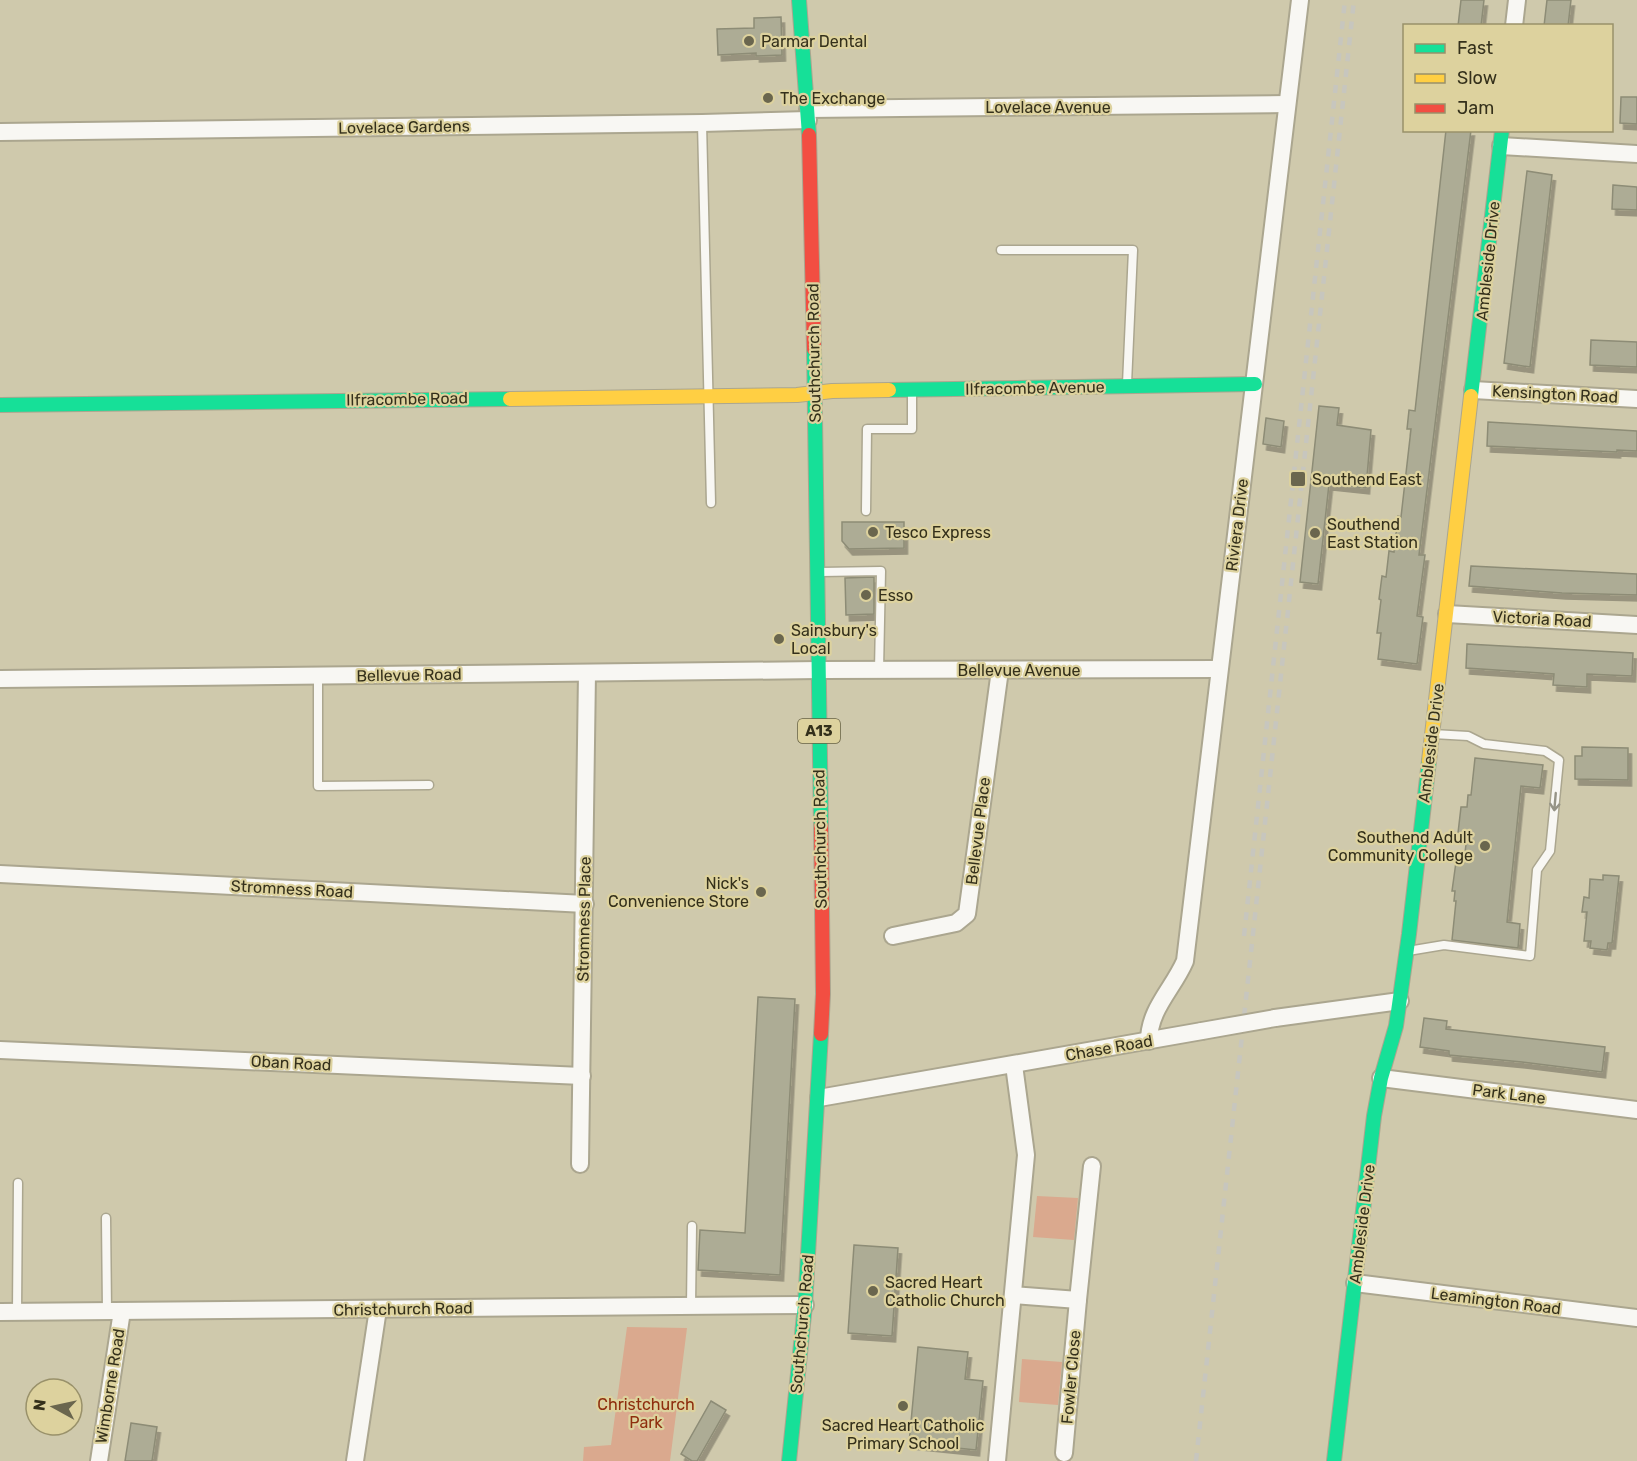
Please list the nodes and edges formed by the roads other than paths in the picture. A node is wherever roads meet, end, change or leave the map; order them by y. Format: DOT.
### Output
graph roads {
  1 [pos="799,0"];
  2 [pos="1300,0"];
  3 [pos="1517,0"];
  4 [pos="1514,24"];
  5 [pos="1287,104"];
  6 [pos="808,114"];
  7 [pos="702,123"];
  8 [pos="0,132"];
  9 [pos="1502,138"];
  10 [pos="1637,154"];
  11 [pos="1002,250"];
  12 [pos="1255,384"];
  13 [pos="1127,387"];
  14 [pos="912,390"];
  15 [pos="1473,390"];
  16 [pos="815,393"];
  17 [pos="708,396"];
  18 [pos="1637,399"];
  19 [pos="0,405"];
  20 [pos="711,502"];
  21 [pos="866,512"];
  22 [pos="817,572"];
  23 [pos="1447,614"];
  24 [pos="1637,625"];
  25 [pos="1219,669"];
  26 [pos="819,670"];
  27 [pos="879,670"];
  28 [pos="1000,670"];
  29 [pos="587,673"];
  30 [pos="318,676"];
  31 [pos="0,680"];
  32 [pos="1432,734"];
  33 [pos="429,786"];
  34 [pos="0,874"];
  35 [pos="585,904"];
  36 [pos="893,936"];
  37 [pos="1406,951"];
  38 [pos="1400,1002"];
  39 [pos="1149,1041"];
  40 [pos="0,1050"];
  41 [pos="1014,1065"];
  42 [pos="582,1076"];
  43 [pos="1382,1078"];
  44 [pos="819,1098"];
  45 [pos="1637,1110"];
  46 [pos="580,1164"];
  47 [pos="1092,1166"];
  48 [pos="18,1183"];
  49 [pos="106,1218"];
  50 [pos="692,1226"];
  51 [pos="1355,1283"];
  52 [pos="1013,1295"];
  53 [pos="1078,1300"];
  54 [pos="805,1305"];
  55 [pos="691,1306"];
  56 [pos="378,1309"];
  57 [pos="114,1311"];
  58 [pos="0,1312"];
  59 [pos="17,1312"];
  60 [pos="1637,1318"];
  61 [pos="1064,1453"];
  62 [pos="99,1461"];
  63 [pos="355,1461"];
  64 [pos="789,1461"];
  65 [pos="997,1461"];
  66 [pos="1334,1461"];
  1 -- 6 [label="street, Southchurch Road / A13"];
  2 -- 5 [label="street, Riviera Drive"];
  3 -- 4 [label="street"];
  5 -- 6 [label="street, Lovelace Avenue"];
  5 -- 12 [label="street, Riviera Drive"];
  6 -- 7 [label="street, Lovelace Gardens"];
  6 -- 16 [label="street, Southchurch Road / A13"];
  7 -- 8 [label="street, Lovelace Gardens"];
  7 -- 17 [label="lane"];
  9 -- 10 [label="street"];
  9 -- 15 [label="street, Ambleside Drive"];
  11 -- 13 [label="lane"];
  12 -- 13 [label="street, Ilfracombe Avenue"];
  12 -- 25 [label="street, Riviera Drive"];
  13 -- 14 [label="street, Ilfracombe Avenue"];
  14 -- 16 [label="street, Ilfracombe Avenue"];
  14 -- 21 [label="lane"];
  15 -- 18 [label="street, Kensington Road"];
  15 -- 23 [label="street, Ambleside Drive"];
  16 -- 17 [label="street, Ilfracombe Road"];
  16 -- 22 [label="street, Southchurch Road / A13"];
  17 -- 19 [label="street, Ilfracombe Road"];
  17 -- 20 [label="lane"];
  22 -- 26 [label="street, Southchurch Road / A13"];
  22 -- 27 [label="lane"];
  23 -- 24 [label="street, Victoria Road"];
  23 -- 32 [label="street, Ambleside Drive"];
  25 -- 28 [label="street, Bellevue Avenue"];
  25 -- 39 [label="street, Riviera Drive"];
  26 -- 27 [label="street, Bellevue Avenue"];
  26 -- 29 [label="street, Bellevue Road"];
  26 -- 44 [label="street, Southchurch Road / A13"];
  27 -- 28 [label="street, Bellevue Avenue"];
  28 -- 36 [label="street, Bellevue Place"];
  29 -- 30 [label="street, Bellevue Road"];
  29 -- 35 [label="street, Stromness Place"];
  30 -- 31 [label="street, Bellevue Road"];
  30 -- 33 [label="lane"];
  32 -- 37 [label="street, Ambleside Drive"];
  32 -- 37 [label="lane, one-way"];
  34 -- 35 [label="street, Stromness Road"];
  35 -- 42 [label="street, Stromness Place"];
  37 -- 38 [label="street, Ambleside Drive"];
  38 -- 39 [label="street, Chase Road, bridge"];
  38 -- 43 [label="street, Ambleside Drive"];
  39 -- 41 [label="street, Chase Road"];
  40 -- 42 [label="street, Oban Road"];
  41 -- 44 [label="street, Chase Road"];
  41 -- 52 [label="street"];
  42 -- 46 [label="street, Stromness Place"];
  43 -- 45 [label="street, Park Lane"];
  43 -- 51 [label="street, Ambleside Drive"];
  44 -- 54 [label="street, Southchurch Road / A13"];
  47 -- 53 [label="street, Fowler Close"];
  48 -- 59 [label="lane"];
  49 -- 57 [label="lane"];
  50 -- 55 [label="lane"];
  51 -- 60 [label="street, Leamington Road"];
  51 -- 66 [label="street, Ambleside Drive"];
  52 -- 53 [label="street"];
  52 -- 65 [label="street"];
  53 -- 61 [label="street, Fowler Close"];
  54 -- 55 [label="street, Christchurch Road"];
  54 -- 64 [label="street, Southchurch Road / A13"];
  55 -- 56 [label="street, Christchurch Road"];
  56 -- 57 [label="street, Christchurch Road"];
  56 -- 63 [label="street"];
  57 -- 59 [label="street, Christchurch Road"];
  57 -- 62 [label="street, Wimborne Road"];
  58 -- 59 [label="street, Christchurch Road"];
}
